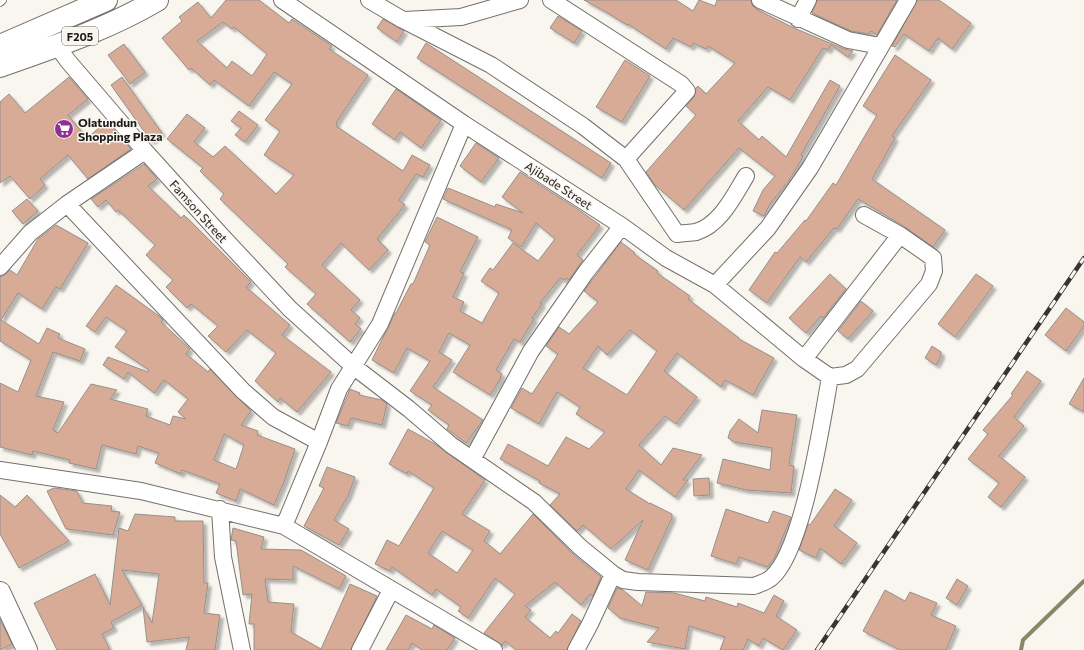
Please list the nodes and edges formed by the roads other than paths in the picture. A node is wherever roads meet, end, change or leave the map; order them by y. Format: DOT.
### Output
graph roads {
  1 [pos="157,0"];
  2 [pos="282,0"];
  3 [pos="369,0"];
  4 [pos="520,0"];
  5 [pos="550,0"];
  6 [pos="760,0"];
  7 [pos="808,0"];
  8 [pos="908,0"];
  9 [pos="91,3"];
  10 [pos="798,19"];
  11 [pos="403,20"];
  12 [pos="0,46"];
  13 [pos="57,46"];
  14 [pos="880,46"];
  15 [pos="0,66"];
  16 [pos="464,124"];
  17 [pos="145,151"];
  18 [pos="626,158"];
  19 [pos="746,176"];
  20 [pos="67,204"];
  21 [pos="864,215"];
  22 [pos="622,226"];
  23 [pos="677,234"];
  24 [pos="900,236"];
  25 [pos="666,258"];
  26 [pos="0,267"];
  27 [pos="715,286"];
  28 [pos="804,359"];
  29 [pos="353,366"];
  30 [pos="830,377"];
  31 [pos="319,442"];
  32 [pos="473,458"];
  33 [pos="0,470"];
  34 [pos="220,510"];
  35 [pos="284,526"];
  36 [pos="613,574"];
  37 [pos="391,590"];
  38 [pos="0,592"];
  39 [pos="27,650"];
  40 [pos="242,650"];
  41 [pos="360,650"];
  42 [pos="494,650"];
  43 [pos="576,650"];
  1 -- 13 [label="main road, F205"];
  2 -- 16 [label="street, Ajibade Street"];
  3 -- 11 [label="street"];
  4 -- 11 [label="street"];
  5 -- 18 [label="street"];
  6 -- 10 [label="street"];
  7 -- 10 [label="street"];
  8 -- 14 [label="street"];
  9 -- 12 [label="main road, F205"];
  10 -- 14 [label="street"];
  11 -- 18 [label="street"];
  13 -- 15 [label="main road, F205"];
  13 -- 17 [label="street, Famson Street"];
  14 -- 27 [label="street"];
  16 -- 22 [label="street, Ajibade Street"];
  16 -- 29 [label="street"];
  17 -- 20 [label="street"];
  17 -- 29 [label="street, Famson Street"];
  18 -- 23 [label="street"];
  19 -- 23 [label="street"];
  20 -- 26 [label="street"];
  20 -- 31 [label="street"];
  21 -- 24 [label="street"];
  22 -- 25 [label="street, Ajibade Street"];
  22 -- 32 [label="street"];
  23 -- 25 [label="street"];
  24 -- 28 [label="street"];
  24 -- 30 [label="street"];
  25 -- 27 [label="street, Ajibade Street"];
  27 -- 28 [label="street, Ajibade Street"];
  28 -- 30 [label="street, Ajibade Street"];
  29 -- 31 [label="street"];
  29 -- 32 [label="street, Famson Street"];
  30 -- 36 [label="street, Famson Street"];
  31 -- 35 [label="street"];
  32 -- 36 [label="street, Famson Street"];
  33 -- 34 [label="street"];
  34 -- 35 [label="street"];
  34 -- 40 [label="street"];
  35 -- 37 [label="street"];
  36 -- 43 [label="street"];
  37 -- 41 [label="street"];
  37 -- 42 [label="street"];
  38 -- 39 [label="street"];
}
